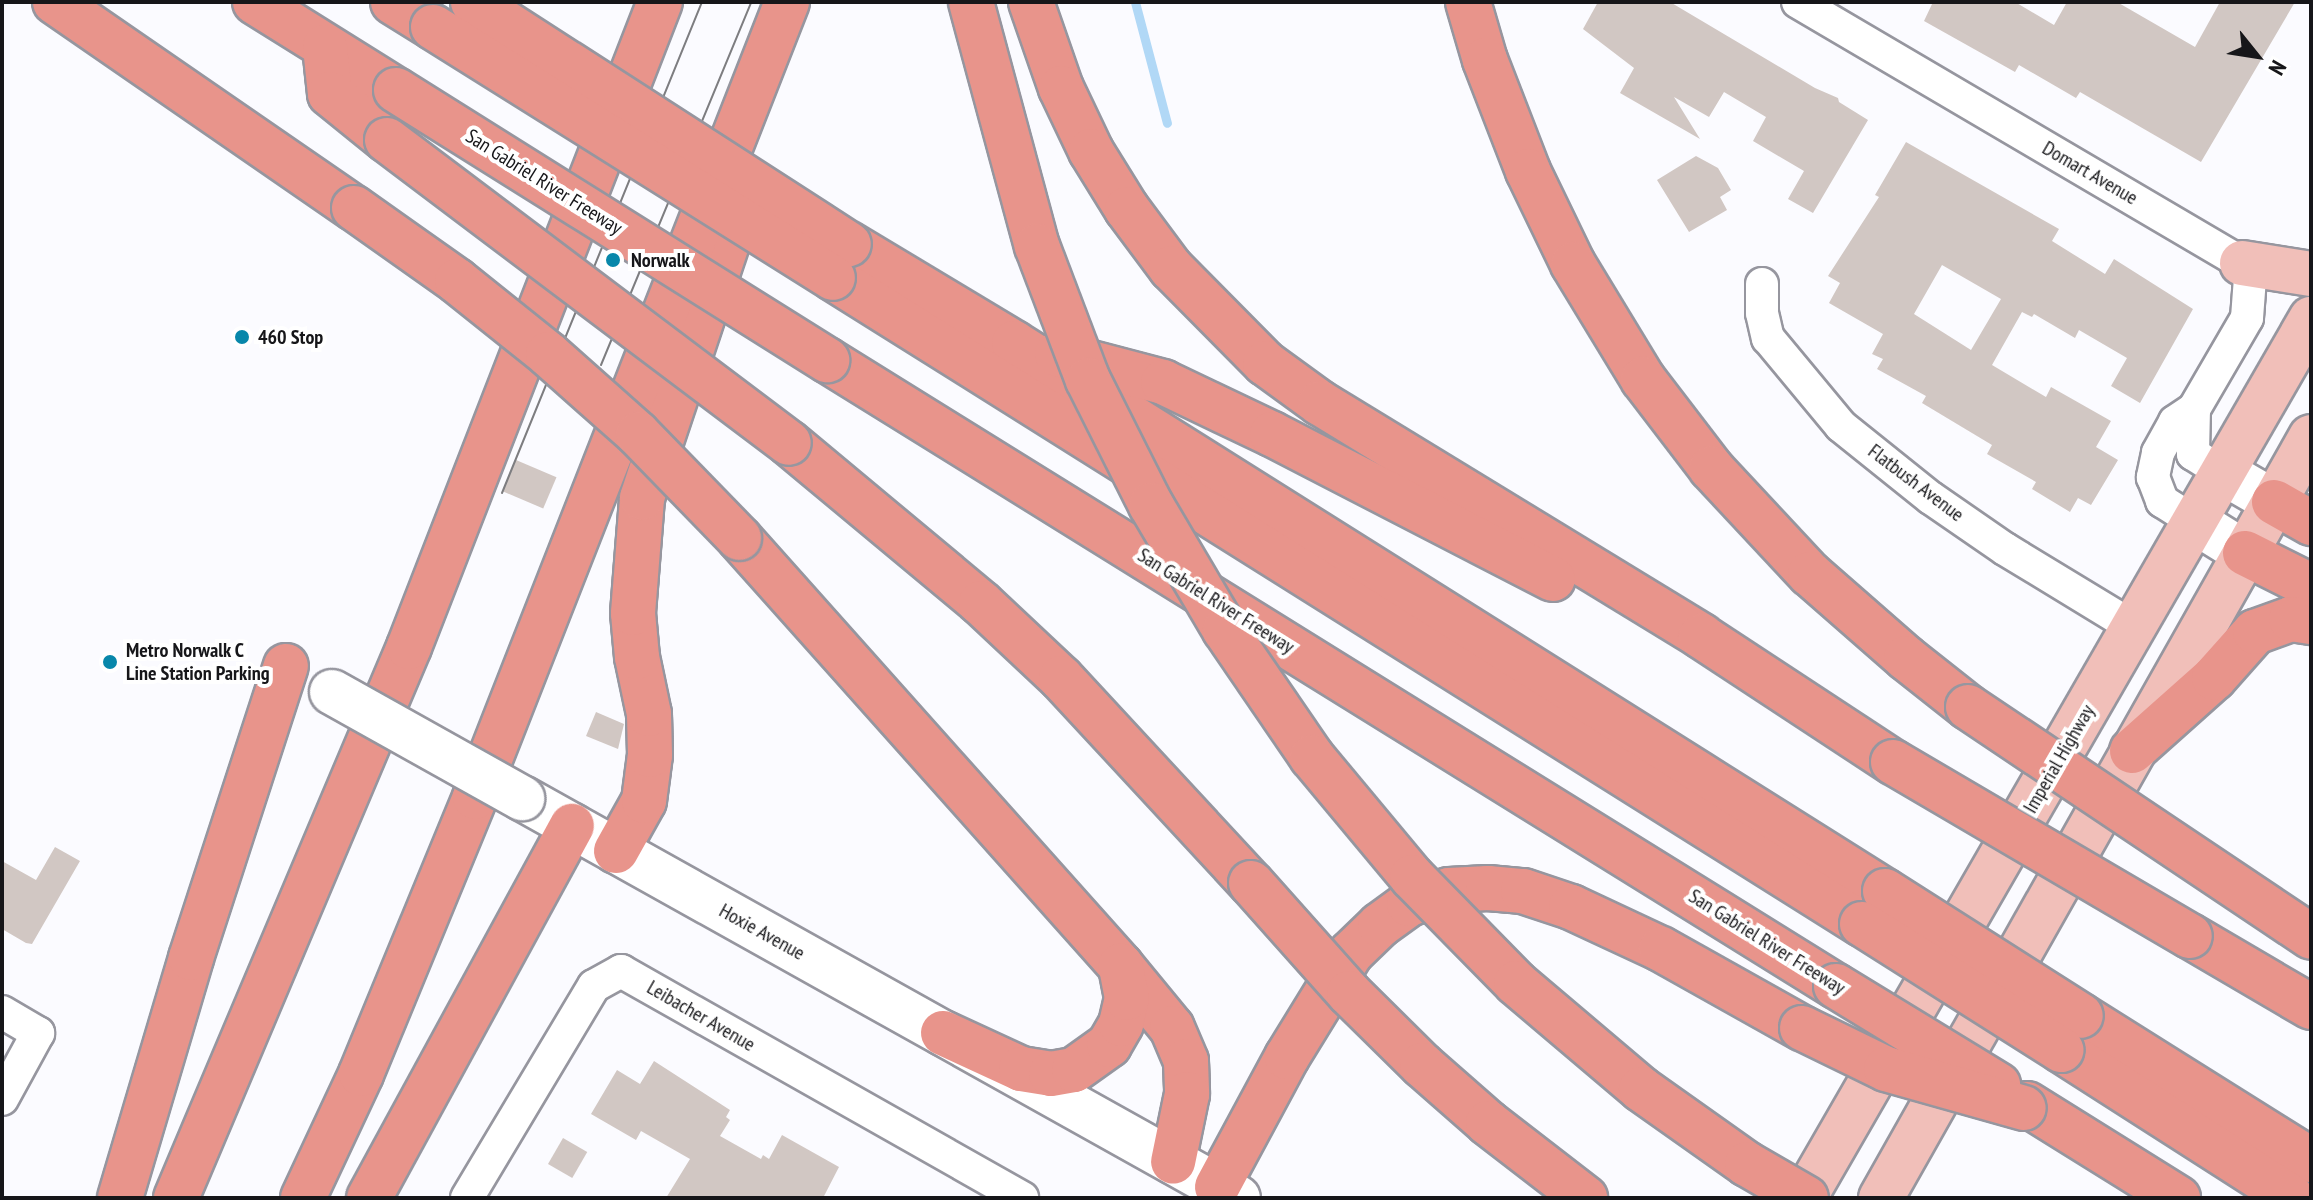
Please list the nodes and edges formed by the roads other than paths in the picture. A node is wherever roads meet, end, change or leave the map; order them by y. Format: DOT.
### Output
graph roads {
  1 [pos="55,2"];
  2 [pos="255,2"];
  3 [pos="393,2"];
  4 [pos="473,2"];
  5 [pos="660,2"];
  6 [pos="787,2"];
  7 [pos="811,2"];
  8 [pos="971,2"];
  9 [pos="1031,2"];
  10 [pos="1468,2"];
  11 [pos="1798,2"];
  12 [pos="1841,13"];
  13 [pos="310,28"];
  14 [pos="841,261"];
  15 [pos="2242,263"];
  16 [pos="2311,274"];
  17 [pos="1762,284"];
  18 [pos="2311,319"];
  19 [pos="1014,343"];
  20 [pos="2194,409"];
  21 [pos="2311,437"];
  22 [pos="2224,473"];
  23 [pos="2274,502"];
  24 [pos="2197,523"];
  25 [pos="2311,523"];
  26 [pos="2245,553"];
  27 [pos="2311,586"];
  28 [pos="2311,622"];
  29 [pos="2135,628"];
  30 [pos="286,666"];
  31 [pos="2132,751"];
  32 [pos="1893,762"];
  33 [pos="572,826"];
  34 [pos="616,851"];
  35 [pos="1732,920"];
  36 [pos="1868,921"];
  37 [pos="2311,937"];
  38 [pos="1121,966"];
  39 [pos="2311,1007"];
  40 [pos="2,1012"];
  41 [pos="943,1033"];
  42 [pos="2148,1059"];
  43 [pos="2048,1077"];
  44 [pos="2,1099"];
  45 [pos="2311,1137"];
  46 [pos="2311,1160"];
  47 [pos="1173,1162"];
  48 [pos="1228,1192"];
  49 [pos="1009,1195"];
  50 [pos="120,1198"];
  51 [pos="176,1198"];
  52 [pos="303,1198"];
  53 [pos="369,1198"];
  54 [pos="467,1198"];
  55 [pos="1585,1198"];
  56 [pos="1805,1198"];
  57 [pos="1881,1198"];
  58 [pos="2178,1198"];
  59 [pos="2261,1198"];
  60 [pos="2292,1198"];
  1 -- 38 [label="highway, bridge"];
  2 -- 13 [label="highway, San Gabriel River Freeway"];
  3 -- 14 [label="highway, bridge"];
  4 -- 14 [label="highway, San Gabriel River Freeway, bridge"];
  5 -- 51 [label="highway"];
  6 -- 52 [label="highway"];
  7 -- 34 [label="highway"];
  8 -- 56 [label="highway, bridge"];
  9 -- 32 [label="highway"];
  10 -- 37 [label="highway, bridge"];
  11 -- 12 [label="street, Domart Avenue"];
  12 -- 15 [label="street, Domart Avenue"];
  13 -- 35 [label="highway, San Gabriel River Freeway, bridge"];
  13 -- 55 [label="highway, bridge"];
  14 -- 19 [label="highway, San Gabriel River Freeway"];
  14 -- 36 [label="highway"];
  15 -- 16 [label="main road"];
  15 -- 20 [label="street"];
  17 -- 29 [label="street, Flatbush Avenue"];
  18 -- 22 [label="main road, Imperial Highway"];
  19 -- 32 [label="highway"];
  19 -- 36 [label="highway, San Gabriel River Freeway"];
  20 -- 22 [label="street"];
  20 -- 24 [label="street"];
  21 -- 23 [label="main road"];
  22 -- 23 [label="main road"];
  22 -- 24 [label="main road, Imperial Highway"];
  23 -- 25 [label="highway"];
  23 -- 26 [label="main road"];
  24 -- 26 [label="main road"];
  24 -- 29 [label="main road, Imperial Highway"];
  26 -- 27 [label="highway"];
  26 -- 31 [label="main road"];
  28 -- 31 [label="highway"];
  29 -- 56 [label="main road, Imperial Highway"];
  30 -- 33 [label="main road, Hoxie Avenue, bridge"];
  30 -- 50 [label="highway"];
  31 -- 57 [label="main road"];
  32 -- 39 [label="highway, bridge"];
  33 -- 34 [label="main road, Hoxie Avenue"];
  33 -- 53 [label="highway"];
  34 -- 41 [label="main road, Hoxie Avenue"];
  35 -- 36 [label="highway"];
  35 -- 43 [label="highway, San Gabriel River Freeway, bridge"];
  36 -- 43 [label="highway, San Gabriel River Freeway, bridge"];
  36 -- 43 [label="highway"];
  38 -- 41 [label="highway"];
  38 -- 47 [label="highway"];
  40 -- 44 [label="street"];
  41 -- 47 [label="main road, Hoxie Avenue"];
  42 -- 43 [label="highway, San Gabriel River Freeway"];
  42 -- 45 [label="highway"];
  42 -- 46 [label="highway, San Gabriel River Freeway"];
  43 -- 48 [label="highway, bridge"];
  43 -- 58 [label="highway, San Gabriel River Freeway"];
  43 -- 59 [label="highway"];
  43 -- 60 [label="highway"];
  47 -- 48 [label="main road, Hoxie Avenue"];
  49 -- 54 [label="street, Leibacher Avenue"];
}
